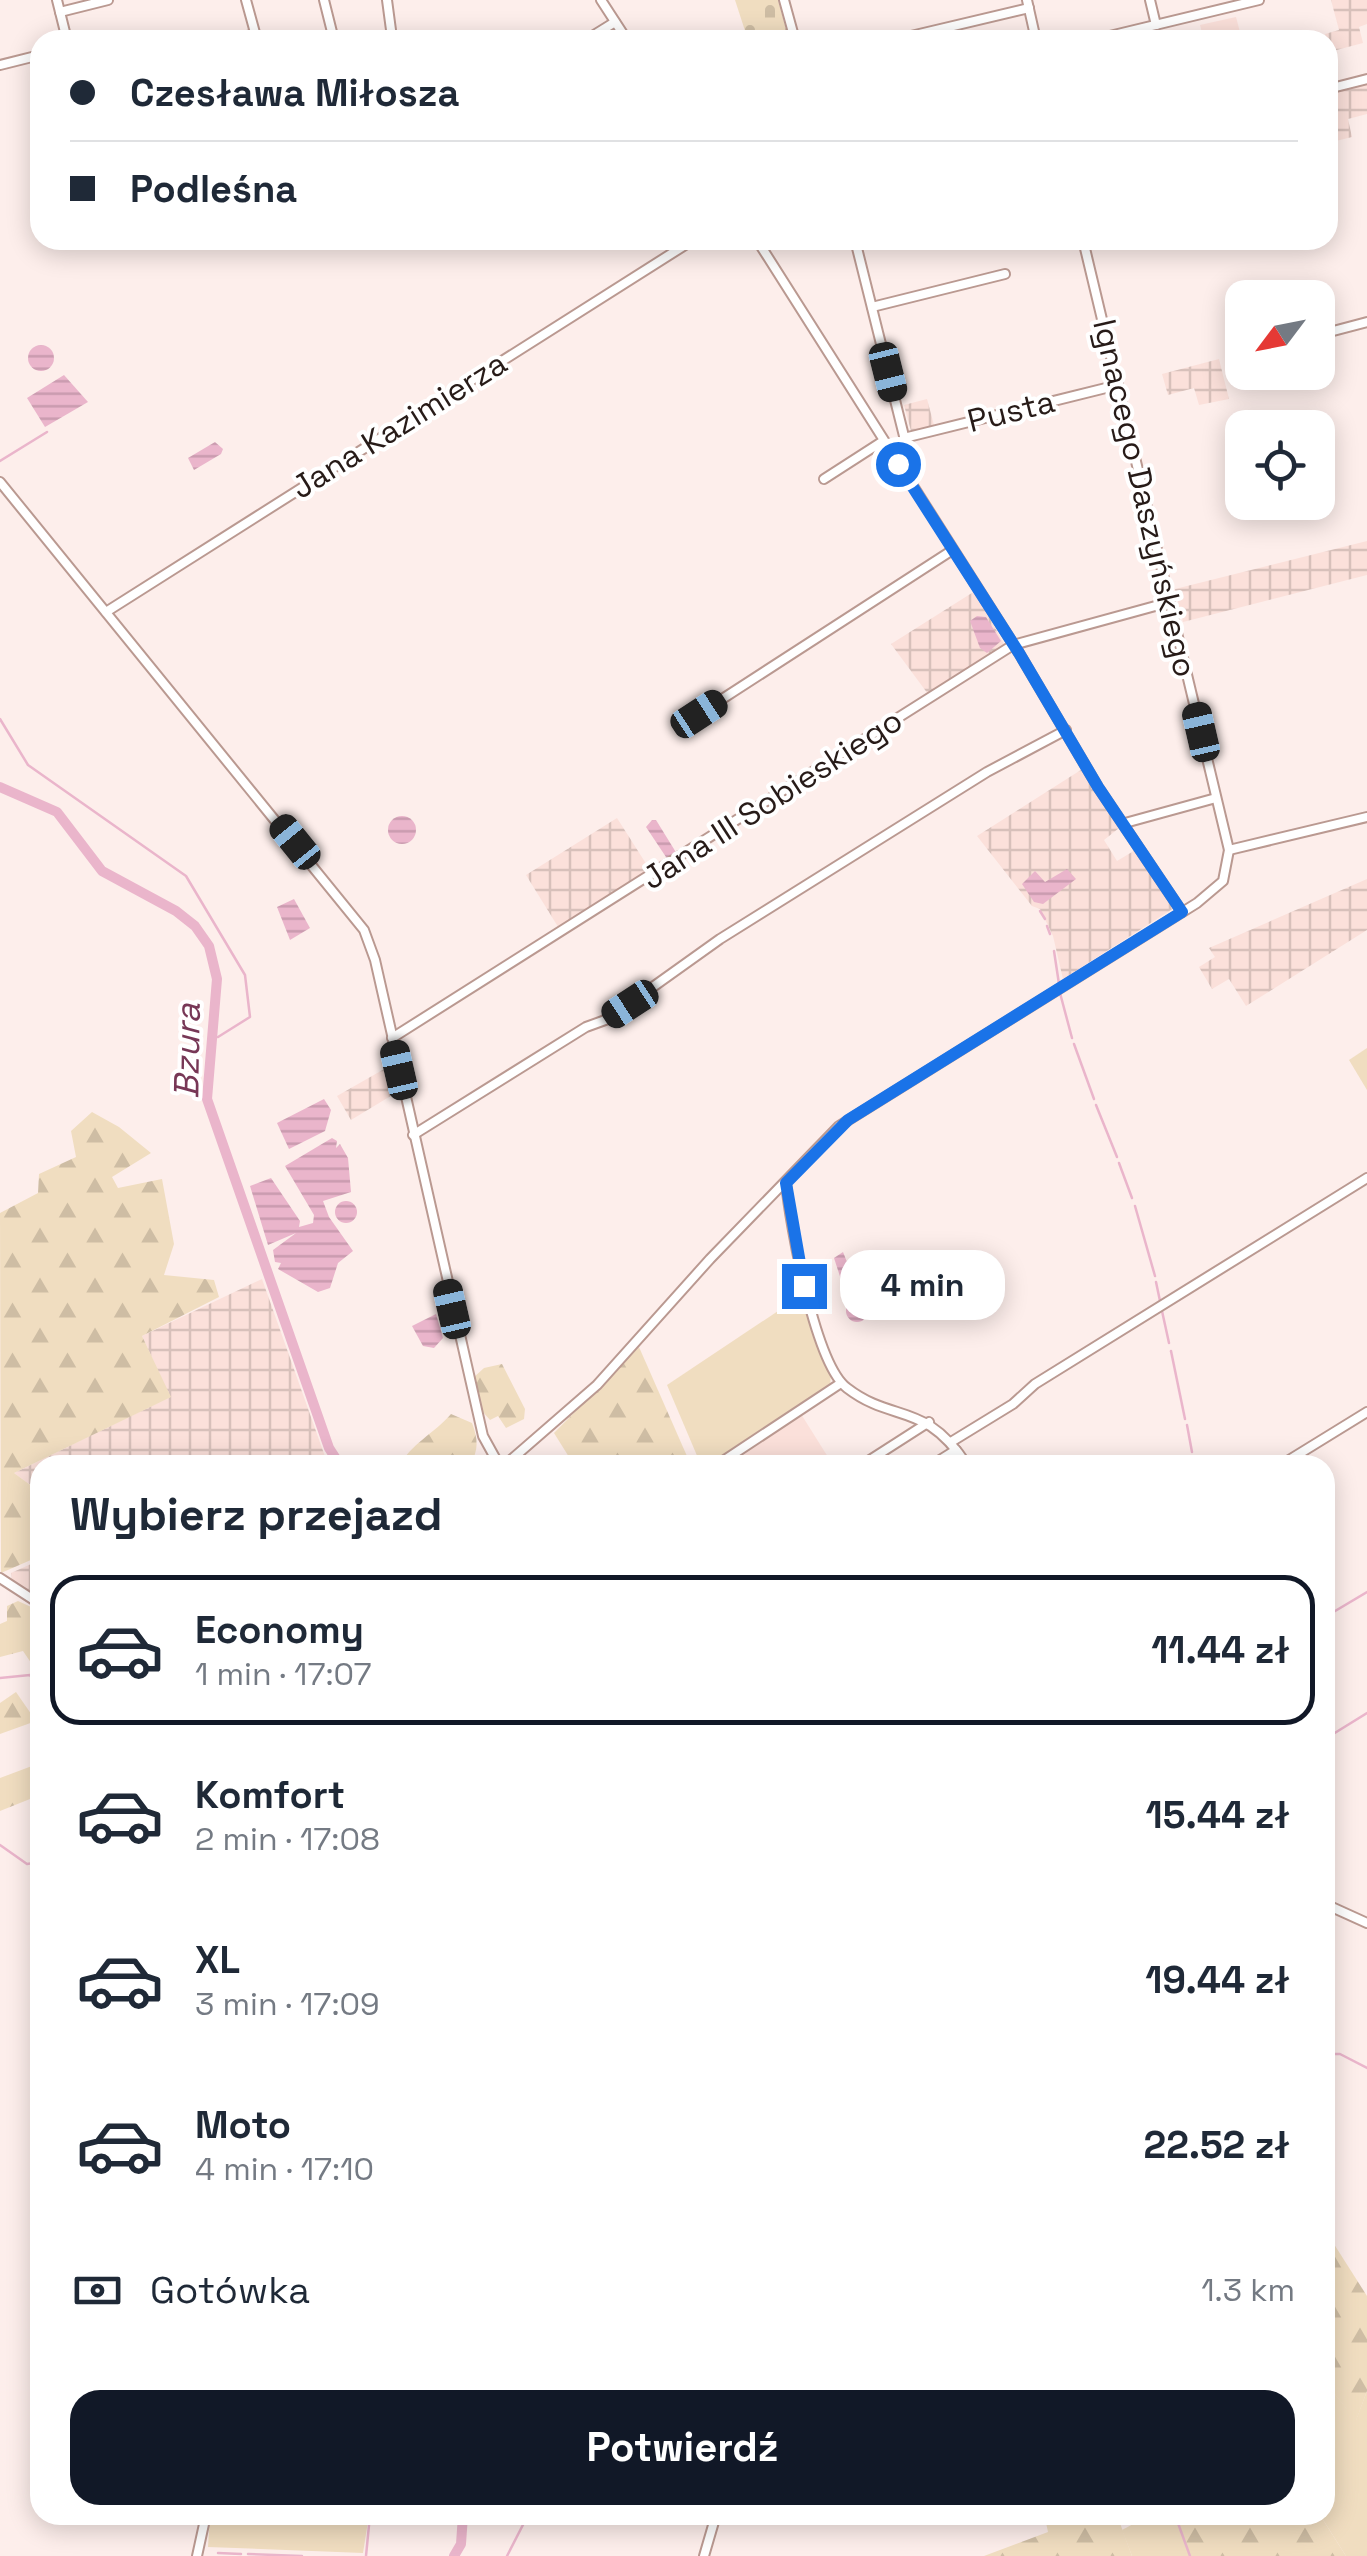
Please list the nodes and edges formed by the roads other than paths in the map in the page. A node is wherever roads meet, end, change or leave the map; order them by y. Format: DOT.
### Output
graph roads {
  1 [pos="57,0"];
  2 [pos="108,0"];
  3 [pos="246,0"];
  4 [pos="324,0"];
  5 [pos="388,0"];
  6 [pos="601,0"];
  7 [pos="784,0"];
  8 [pos="1150,0"];
  9 [pos="1259,0"];
  10 [pos="1028,4"];
  11 [pos="60,12"];
  12 [pos="615,22"];
  13 [pos="1156,25"];
  14 [pos="64,30"];
  15 [pos="254,30"];
  16 [pos="332,30"];
  17 [pos="391,30"];
  18 [pos="602,30"];
  19 [pos="620,30"];
  20 [pos="792,30"];
  21 [pos="931,30"];
  22 [pos="1034,30"];
  23 [pos="1135,30"];
  24 [pos="30,58"];
  25 [pos="0,65"];
  26 [pos="1367,80"];
  27 [pos="1338,87"];
  28 [pos="676,250"];
  29 [pos="763,250"];
  30 [pos="858,250"];
  31 [pos="1086,250"];
  32 [pos="1005,274"];
  33 [pos="872,307"];
  34 [pos="1367,322"];
  35 [pos="1335,330"];
  36 [pos="1118,385"];
  37 [pos="904,438"];
  38 [pos="883,441"];
  39 [pos="824,479"];
  40 [pos="0,482"];
  41 [pos="912,486"];
  42 [pos="951,551"];
  43 [pos="1170,602"];
  44 [pos="106,612"];
  45 [pos="1013,645"];
  46 [pos="699,714"];
  47 [pos="1066,730"];
  48 [pos="1216,798"];
  49 [pos="1367,816"];
  50 [pos="1125,823"];
  51 [pos="1228,850"];
  52 [pos="1182,912"];
  53 [pos="392,1038"];
  54 [pos="414,1134"];
  55 [pos="1367,1178"];
  56 [pos="786,1183"];
  57 [pos="841,1383"];
  58 [pos="1367,1412"];
  59 [pos="928,1422"];
  60 [pos="954,1446"];
  61 [pos="495,1455"];
  62 [pos="514,1455"];
  63 [pos="731,1455"];
  64 [pos="877,1455"];
  65 [pos="944,1455"];
  66 [pos="960,1455"];
  67 [pos="1297,1455"];
  68 [pos="0,1578"];
  69 [pos="30,1598"];
  70 [pos="1335,1909"];
  71 [pos="1367,1923"];
  72 [pos="204,2525"];
  73 [pos="713,2525"];
  74 [pos="198,2556"];
  75 [pos="704,2556"];
  1 -- 11 [label="street"];
  2 -- 11 [label="street"];
  3 -- 15 [label="street"];
  4 -- 16 [label="street"];
  5 -- 17 [label="street"];
  6 -- 12 [label="street"];
  7 -- 20 [label="street"];
  8 -- 13 [label="street"];
  9 -- 13 [label="street"];
  10 -- 21 [label="street"];
  10 -- 22 [label="street"];
  11 -- 14 [label="street"];
  12 -- 18 [label="street"];
  12 -- 19 [label="street"];
  13 -- 23 [label="street"];
  24 -- 25 [label="street"];
  26 -- 27 [label="street"];
  28 -- 44 [label="street, Jana Kazimierza"];
  29 -- 38 [label="street"];
  30 -- 33 [label="street"];
  31 -- 36 [label="street, Ignacego Daszyńskiego"];
  32 -- 33 [label="street"];
  33 -- 37 [label="street"];
  34 -- 35 [label="street"];
  36 -- 37 [label="street, Pusta"];
  36 -- 43 [label="street, Ignacego Daszyńskiego"];
  37 -- 41 [label="street"];
  38 -- 39 [label="street"];
  38 -- 41 [label="street"];
  40 -- 44 [label="street"];
  41 -- 42 [label="street"];
  42 -- 45 [label="street"];
  42 -- 46 [label="street"];
  43 -- 45 [label="street, Jana III Sobieskiego"];
  43 -- 48 [label="street, Ignacego Daszyńskiego"];
  44 -- 53 [label="street"];
  45 -- 47 [label="street"];
  45 -- 53 [label="street, Jana III Sobieskiego"];
  47 -- 50 [label="street"];
  47 -- 54 [label="street"];
  48 -- 50 [label="street"];
  48 -- 51 [label="street, Ignacego Daszyńskiego"];
  49 -- 51 [label="street"];
  50 -- 52 [label="street"];
  51 -- 52 [label="street"];
  52 -- 56 [label="street"];
  53 -- 54 [label="street"];
  54 -- 61 [label="street"];
  55 -- 60 [label="street"];
  56 -- 57 [label="street"];
  56 -- 62 [label="street"];
  57 -- 59 [label="street"];
  57 -- 63 [label="street"];
  58 -- 67 [label="street"];
  59 -- 60 [label="street"];
  59 -- 64 [label="street"];
  60 -- 65 [label="street"];
  60 -- 66 [label="street"];
  68 -- 69 [label="street"];
  70 -- 71 [label="street"];
  72 -- 74 [label="street"];
  73 -- 75 [label="street"];
}
